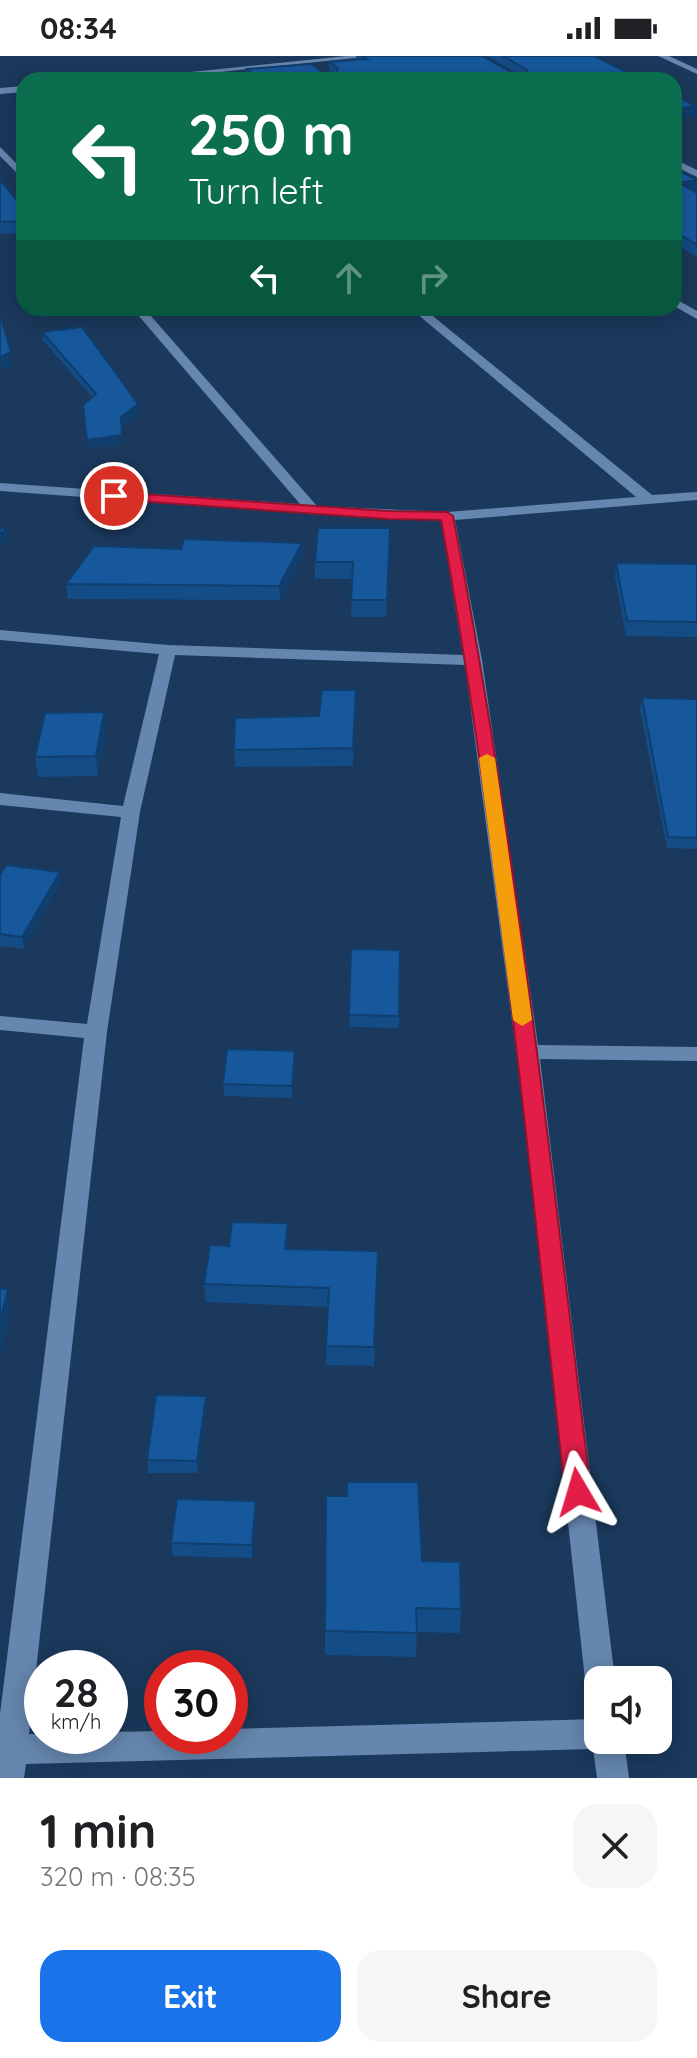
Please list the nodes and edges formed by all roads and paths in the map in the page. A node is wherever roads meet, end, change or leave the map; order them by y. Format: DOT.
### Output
graph roads {
  1 [pos="295,56"];
  2 [pos="371,56"];
  3 [pos="662,56"];
  4 [pos="304,62"];
  5 [pos="206,72"];
  6 [pos="320,72"];
  7 [pos="697,72"];
  8 [pos="0,150"];
  9 [pos="16,168"];
  10 [pos="145,316"];
  11 [pos="426,316"];
  12 [pos="0,487"];
  13 [pos="697,496"];
  14 [pos="649,500"];
  15 [pos="312,509"];
  16 [pos="447,516"];
  17 [pos="0,635"];
  18 [pos="168,650"];
  19 [pos="474,660"];
  20 [pos="0,799"];
  21 [pos="131,812"];
  22 [pos="0,1023"];
  23 [pos="96,1032"];
  24 [pos="527,1052"];
  25 [pos="697,1054"];
  26 [pos="598,1666"];
  27 [pos="584,1735"];
  28 [pos="610,1754"];
  29 [pos="7,1759"];
  30 [pos="613,1778"];
  1 -- 4 [label="street"];
  2 -- 4 [label="street"];
  3 -- 7 [label="street"];
  4 -- 5 [label="street"];
  4 -- 6 [label="street"];
  8 -- 9 [label="street"];
  10 -- 15 [label="street"];
  11 -- 14 [label="street"];
  12 -- 15 [label="street"];
  13 -- 14 [label="street"];
  14 -- 16 [label="street"];
  15 -- 16 [label="street"];
  16 -- 19 [label="street"];
  17 -- 18 [label="street"];
  18 -- 19 [label="street"];
  18 -- 21 [label="street"];
  19 -- 24 [label="street"];
  20 -- 21 [label="street"];
  21 -- 23 [label="street"];
  22 -- 23 [label="street"];
  23 -- 29 [label="street"];
  24 -- 25 [label="street"];
  24 -- 26 [label="street"];
  27 -- 29 [label="street"];
  28 -- 30 [label="street"];
}
